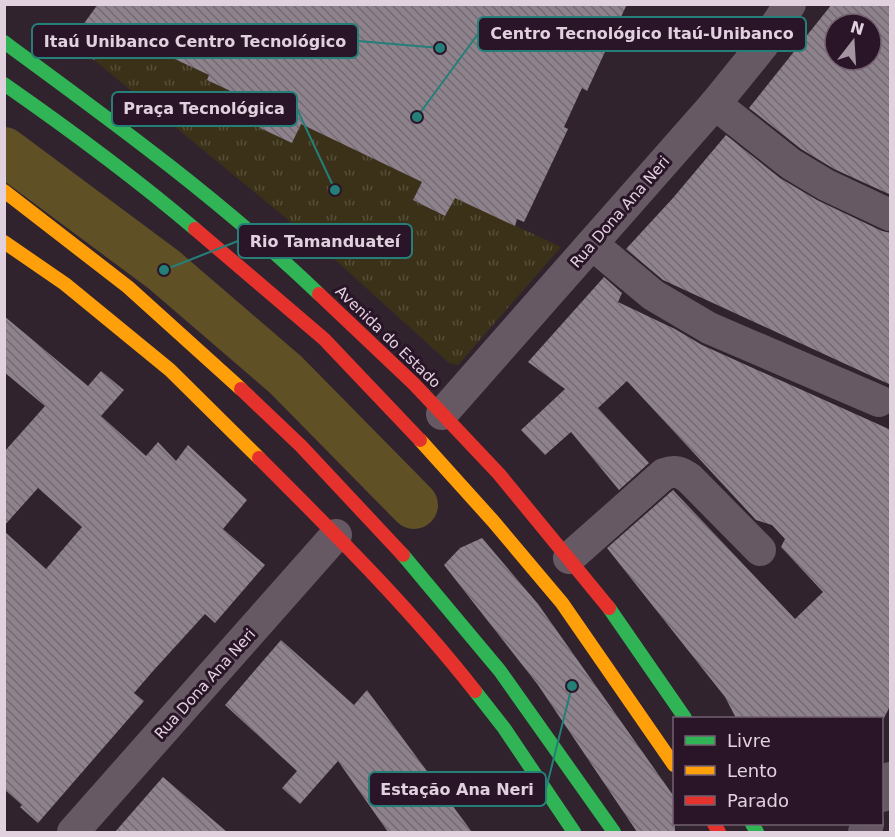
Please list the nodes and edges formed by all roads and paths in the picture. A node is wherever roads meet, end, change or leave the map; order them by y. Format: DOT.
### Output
graph roads {
  1 [pos="790,4"];
  2 [pos="4,42"];
  3 [pos="4,84"];
  4 [pos="715,104"];
  5 [pos="4,191"];
  6 [pos="891,215"];
  7 [pos="4,242"];
  8 [pos="591,244"];
  9 [pos="879,400"];
  10 [pos="442,414"];
  11 [pos="336,535"];
  12 [pos="760,550"];
  13 [pos="569,558"];
  14 [pos="684,717"];
  15 [pos="673,762"];
  16 [pos="891,778"];
  17 [pos="883,794"];
  18 [pos="73,832"];
  19 [pos="574,832"];
  20 [pos="614,832"];
  1 -- 4 [label="street, Rua Dona Ana Neri"];
  2 -- 10 [label="main road, Avenida do Estado"];
  3 -- 15 [label="main road"];
  4 -- 6 [label="street"];
  4 -- 8 [label="street, Rua Dona Ana Neri"];
  5 -- 20 [label="main road"];
  7 -- 11 [label="main road"];
  8 -- 9 [label="street"];
  8 -- 10 [label="street, Rua Dona Ana Neri"];
  10 -- 13 [label="main road, Avenida do Estado"];
  11 -- 18 [label="street, Rua Dona Ana Neri"];
  11 -- 19 [label="main road"];
  12 -- 13 [label="street"];
  13 -- 14 [label="main road, Avenida do Estado"];
  16 -- 17 [label="street"];
}
